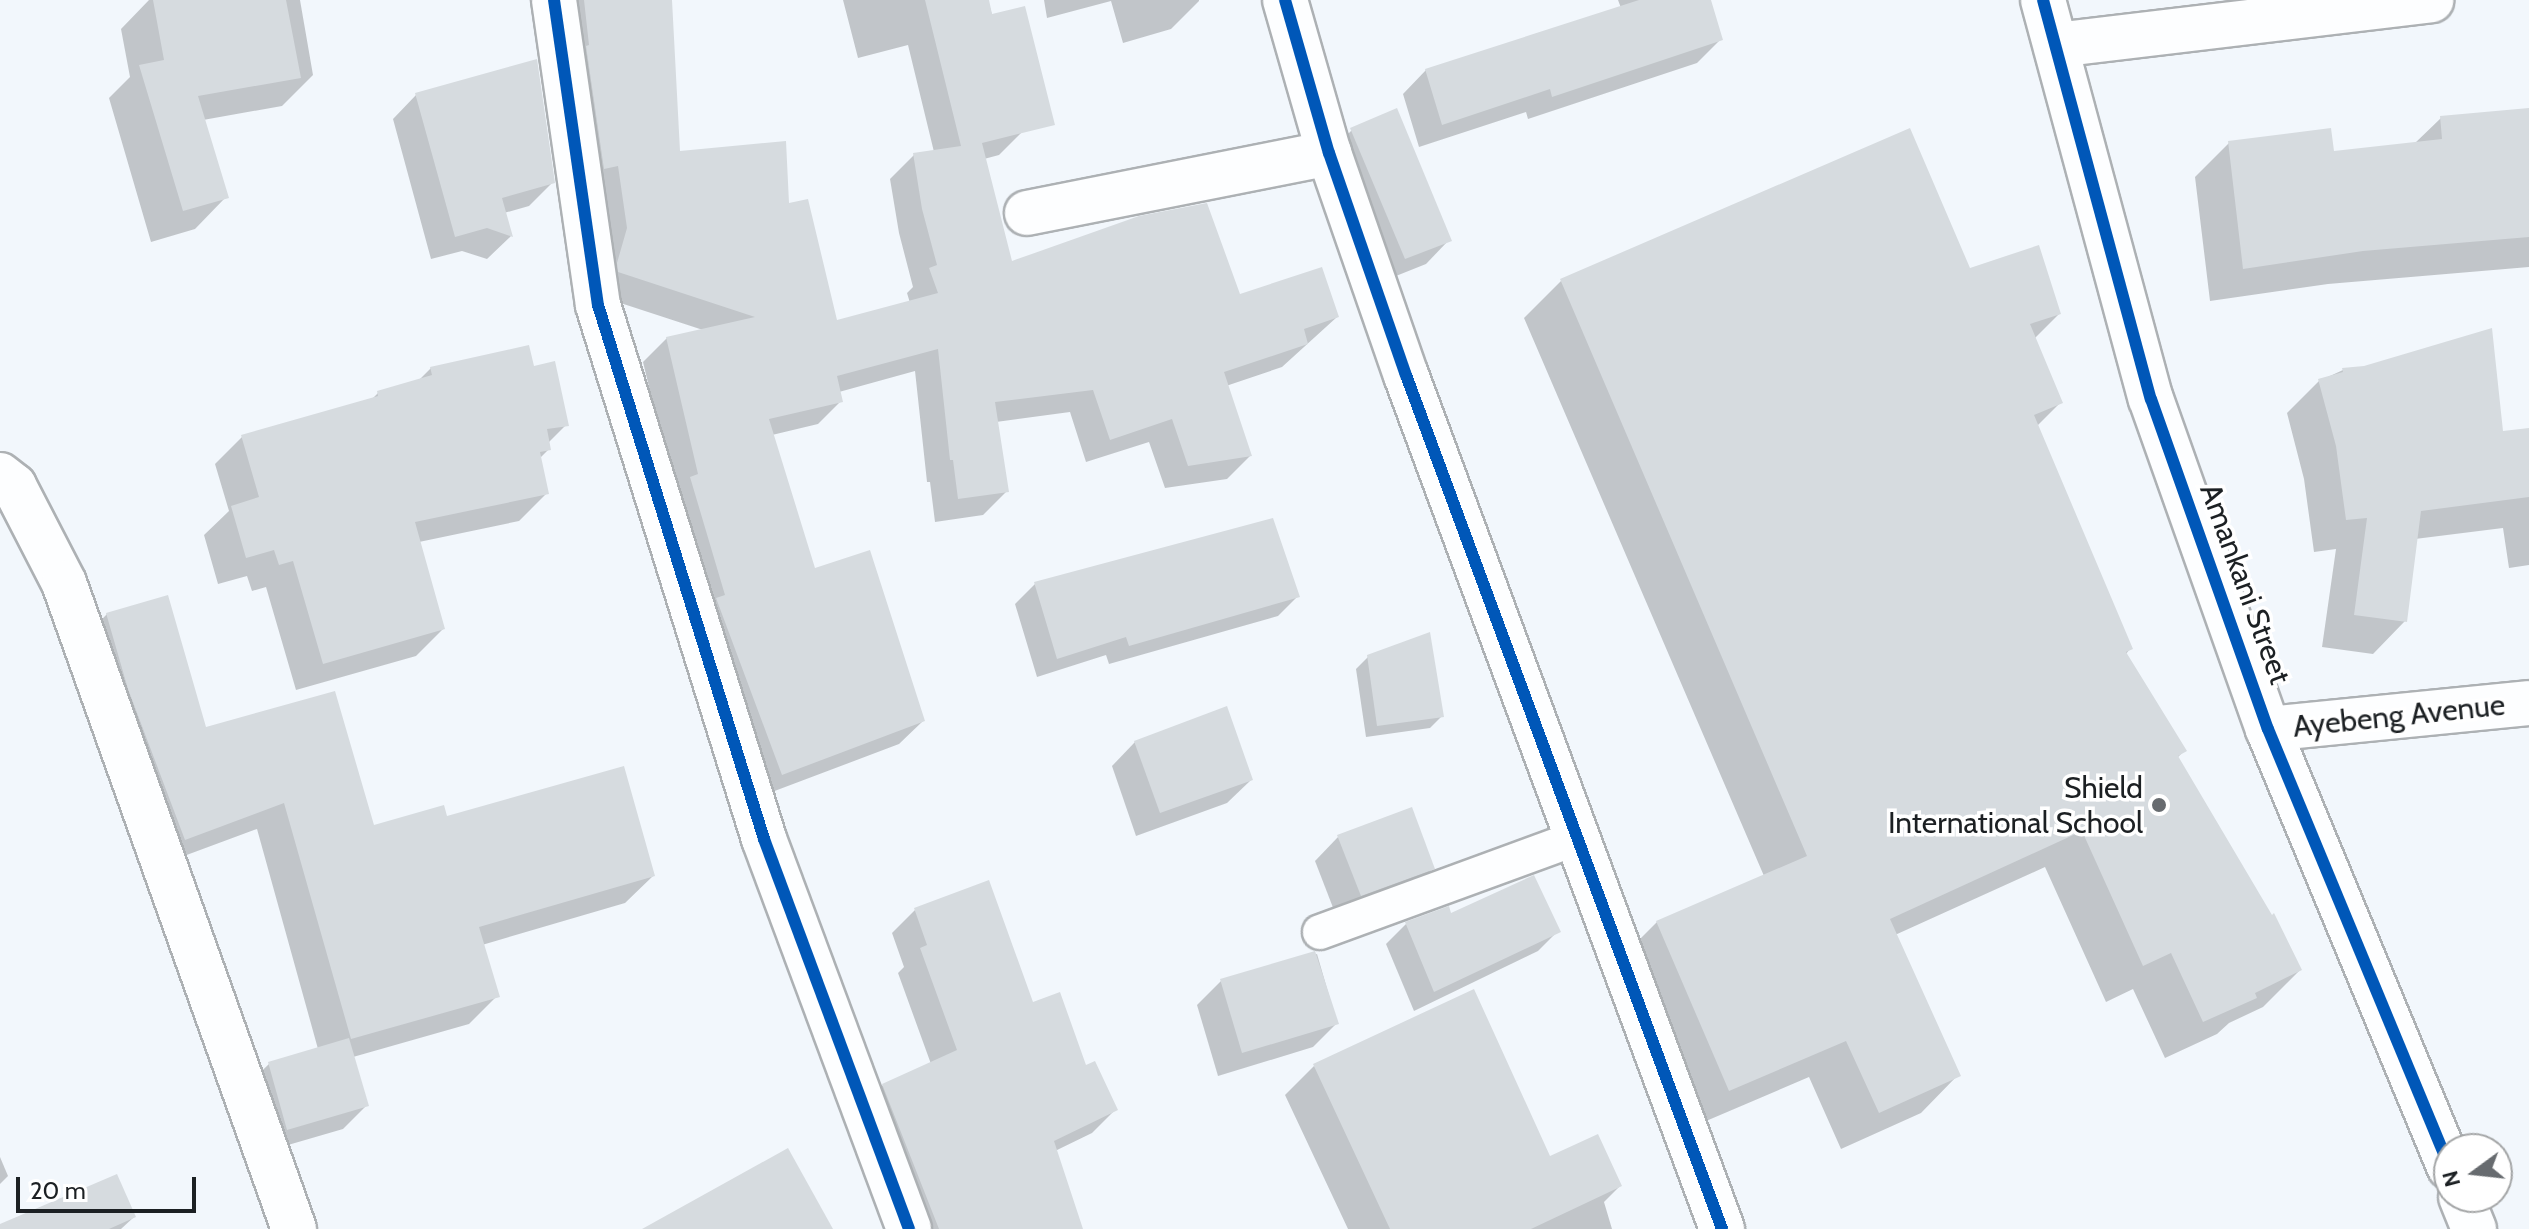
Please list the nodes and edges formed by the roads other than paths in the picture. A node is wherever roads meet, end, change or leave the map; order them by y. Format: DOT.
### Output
graph roads {
  1 [pos="554,0"];
  2 [pos="1285,0"];
  3 [pos="2043,0"];
  4 [pos="2431,0"];
  5 [pos="2056,45"];
  6 [pos="1329,153"];
  7 [pos="1027,213"];
  8 [pos="0,475"];
  9 [pos="2529,703"];
  10 [pos="2268,729"];
  11 [pos="1577,838"];
  12 [pos="1320,932"];
  13 [pos="2435,1133"];
  14 [pos="294,1229"];
  15 [pos="909,1229"];
  16 [pos="1722,1229"];
  1 -- 15 [label="street"];
  2 -- 6 [label="street"];
  3 -- 5 [label="street, Amankani Street"];
  4 -- 5 [label="street"];
  5 -- 10 [label="street, Amankani Street"];
  6 -- 7 [label="street"];
  6 -- 11 [label="street"];
  8 -- 14 [label="street"];
  9 -- 10 [label="street, Ayebeng Avenue"];
  10 -- 13 [label="street, Amankani Street"];
  11 -- 12 [label="lane"];
  11 -- 16 [label="street"];
}
